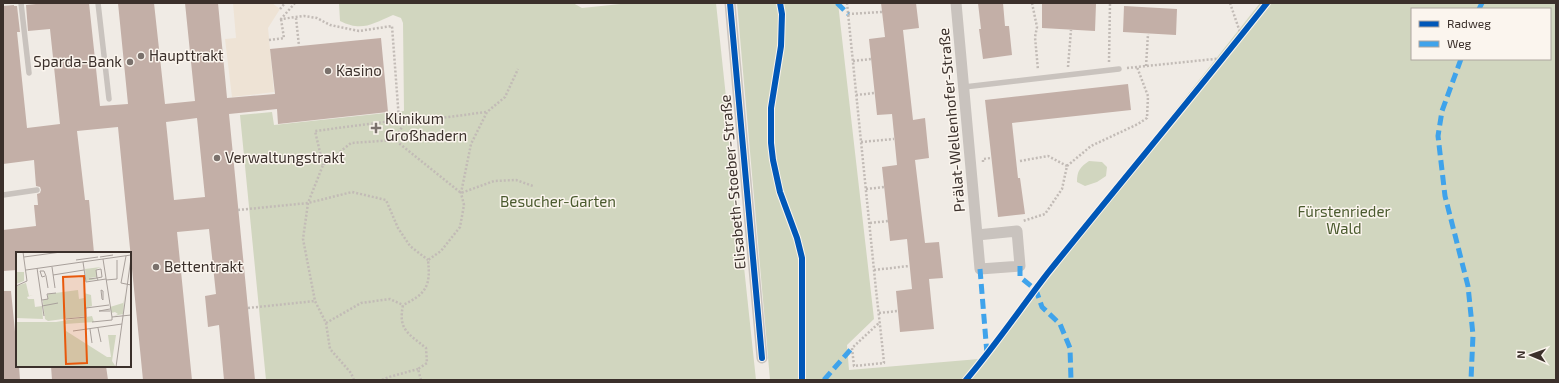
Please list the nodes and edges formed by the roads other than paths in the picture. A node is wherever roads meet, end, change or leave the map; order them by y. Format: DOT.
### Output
graph roads {
  1 [pos="20,3"];
  2 [pos="98,3"];
  3 [pos="730,3"];
  4 [pos="956,3"];
  5 [pos="1119,69"];
  6 [pos="29,73"];
  7 [pos="964,87"];
  8 [pos="110,99"];
  9 [pos="37,190"];
  10 [pos="3,195"];
  11 [pos="977,235"];
  12 [pos="762,358"];
  1 -- 6 [label="lane"];
  2 -- 8 [label="lane"];
  3 -- 12 [label="street, Elisabeth-Stoeber-Straße"];
  4 -- 7 [label="street, Prälat-Wellenhofer-Straße"];
  5 -- 7 [label="lane"];
  7 -- 11 [label="street, Prälat-Wellenhofer-Straße"];
  9 -- 10 [label="lane"];
  11 -- 11 [label="street, Prälat-Wellenhofer-Straße"];
}
